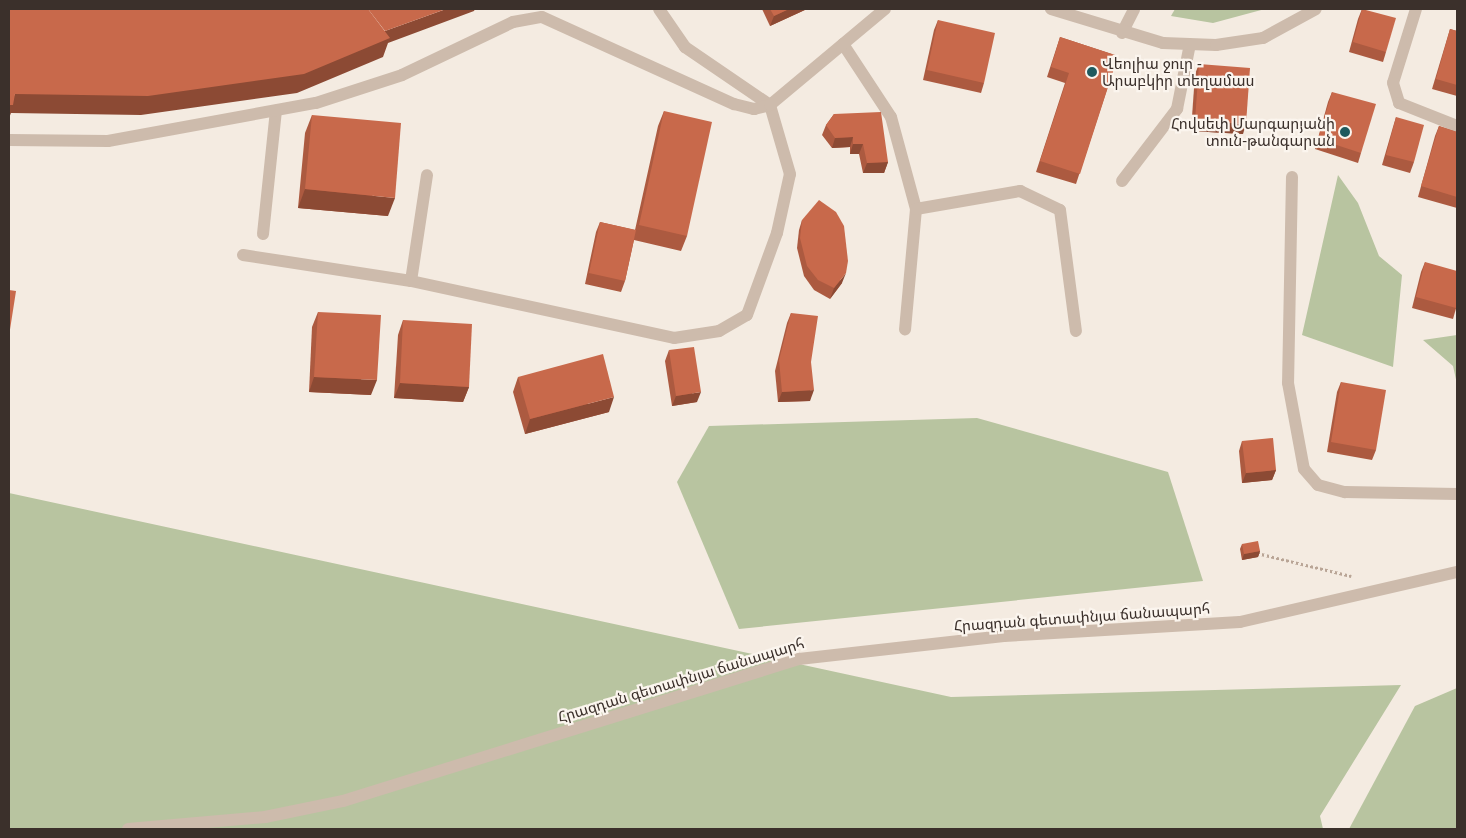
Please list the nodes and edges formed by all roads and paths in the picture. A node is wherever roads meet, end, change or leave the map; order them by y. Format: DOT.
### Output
graph roads {
  1 [pos="659,9"];
  2 [pos="885,9"];
  3 [pos="1051,9"];
  4 [pos="1134,9"];
  5 [pos="1316,9"];
  6 [pos="1416,9"];
  7 [pos="1122,34"];
  8 [pos="843,44"];
  9 [pos="1190,44"];
  10 [pos="770,105"];
  11 [pos="276,111"];
  12 [pos="1457,126"];
  13 [pos="9,140"];
  14 [pos="427,175"];
  15 [pos="1292,176"];
  16 [pos="1122,181"];
  17 [pos="916,209"];
  18 [pos="263,234"];
  19 [pos="243,255"];
  20 [pos="412,281"];
  21 [pos="905,329"];
  22 [pos="1076,331"];
  23 [pos="1457,494"];
  24 [pos="1257,553"];
  25 [pos="1457,572"];
  26 [pos="1375,589"];
  27 [pos="128,829"];
  1 -- 10 [label="street"];
  2 -- 8 [label="street"];
  3 -- 7 [label="street"];
  4 -- 7 [label="street"];
  5 -- 9 [label="street"];
  6 -- 12 [label="street"];
  7 -- 9 [label="street"];
  8 -- 10 [label="street"];
  8 -- 17 [label="street"];
  9 -- 16 [label="street"];
  10 -- 11 [label="street"];
  10 -- 20 [label="street"];
  11 -- 13 [label="street"];
  11 -- 18 [label="street"];
  14 -- 20 [label="street"];
  15 -- 23 [label="street"];
  17 -- 21 [label="street"];
  17 -- 22 [label="street"];
  19 -- 20 [label="street"];
  24 -- 26 [label="path"];
  25 -- 26 [label="street, Հրազդան գետափնյա ճանապարհ"];
  26 -- 27 [label="street, Հրազդան գետափնյա ճանապարհ"];
}
